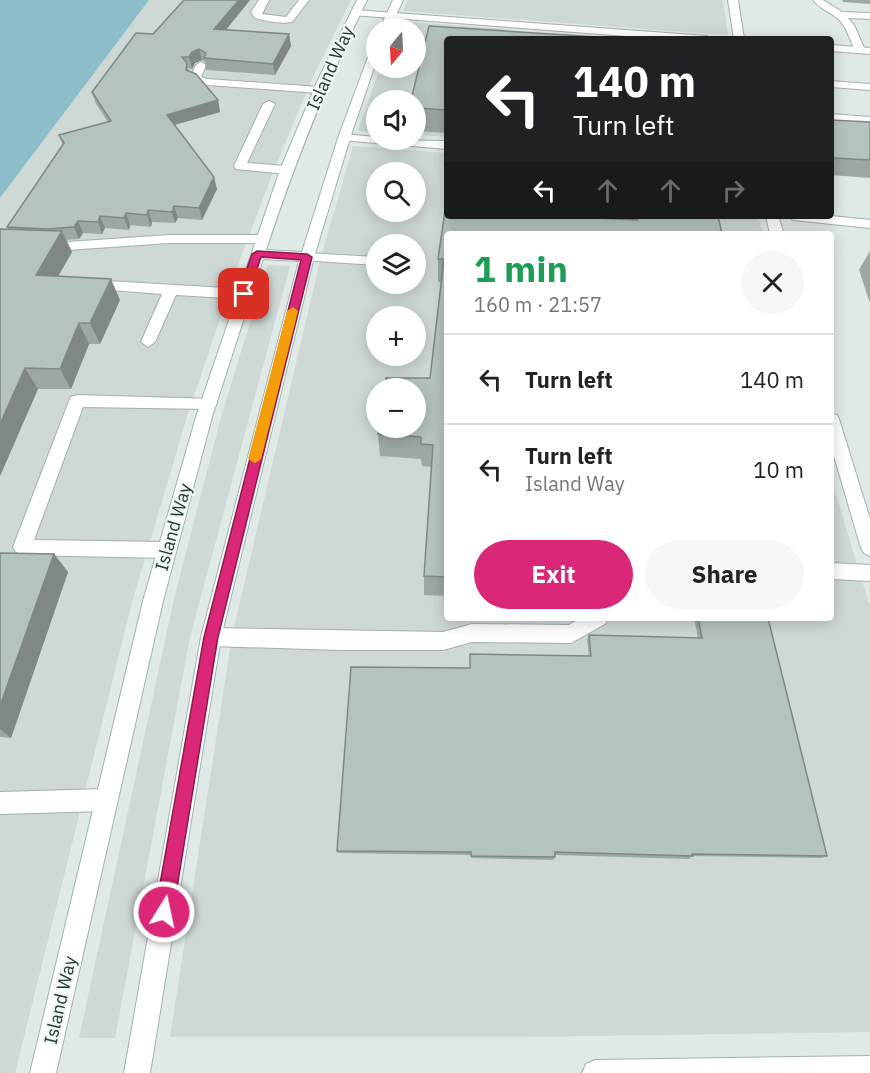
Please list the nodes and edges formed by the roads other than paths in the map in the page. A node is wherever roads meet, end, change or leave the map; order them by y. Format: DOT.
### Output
graph roads {
  1 [pos="264,0"];
  2 [pos="304,0"];
  3 [pos="398,0"];
  4 [pos="733,0"];
  5 [pos="818,0"];
  6 [pos="358,6"];
  7 [pos="391,15"];
  8 [pos="840,15"];
  9 [pos="870,15"];
  10 [pos="390,18"];
  11 [pos="516,25"];
  12 [pos="514,36"];
  13 [pos="666,36"];
  14 [pos="739,36"];
  15 [pos="834,48"];
  16 [pos="865,51"];
  17 [pos="201,65"];
  18 [pos="366,77"];
  19 [pos="834,84"];
  20 [pos="870,87"];
  21 [pos="319,90"];
  22 [pos="269,104"];
  23 [pos="834,117"];
  24 [pos="870,120"];
  25 [pos="344,138"];
  26 [pos="444,145"];
  27 [pos="286,170"];
  28 [pos="822,219"];
  29 [pos="870,224"];
  30 [pos="0,244"];
  31 [pos="260,246"];
  32 [pos="307,257"];
  33 [pos="366,260"];
  34 [pos="78,285"];
  35 [pos="171,290"];
  36 [pos="244,294"];
  37 [pos="148,342"];
  38 [pos="209,403"];
  39 [pos="834,429"];
  40 [pos="870,548"];
  41 [pos="167,550"];
  42 [pos="834,572"];
  43 [pos="870,573"];
  44 [pos="592,621"];
  45 [pos="211,637"];
  46 [pos="106,800"];
  47 [pos="0,802"];
  48 [pos="870,1069"];
  49 [pos="43,1073"];
  50 [pos="137,1073"];
  51 [pos="595,1073"];
  1 -- 2 [label="street"];
  3 -- 7 [label="street"];
  4 -- 14 [label="street"];
  5 -- 8 [label="street"];
  6 -- 7 [label="street"];
  6 -- 21 [label="street, Island Way"];
  7 -- 10 [label="street"];
  7 -- 11 [label="street"];
  8 -- 9 [label="street"];
  8 -- 16 [label="street"];
  11 -- 12 [label="street"];
  11 -- 13 [label="street"];
  15 -- 16 [label="street"];
  17 -- 21 [label="street"];
  18 -- 25 [label="street, Island Way"];
  19 -- 20 [label="street"];
  21 -- 27 [label="street, Island Way"];
  22 -- 27 [label="street"];
  23 -- 24 [label="street"];
  25 -- 26 [label="street"];
  25 -- 32 [label="street, Island Way"];
  27 -- 31 [label="street, Island Way"];
  28 -- 29 [label="street"];
  30 -- 31 [label="street"];
  31 -- 32 [label="street"];
  31 -- 36 [label="street, Island Way"];
  32 -- 33 [label="street"];
  32 -- 45 [label="street, Island Way"];
  34 -- 35 [label="street"];
  35 -- 36 [label="street"];
  35 -- 37 [label="street"];
  36 -- 38 [label="street, Island Way"];
  38 -- 41 [label="street, Island Way"];
  38 -- 41 [label="street"];
  39 -- 40 [label="street"];
  41 -- 46 [label="street, Island Way"];
  42 -- 43 [label="street"];
  44 -- 45 [label="street"];
  45 -- 50 [label="street, Island Way"];
  46 -- 47 [label="street"];
  46 -- 49 [label="street, Island Way"];
  48 -- 51 [label="street"];
}
